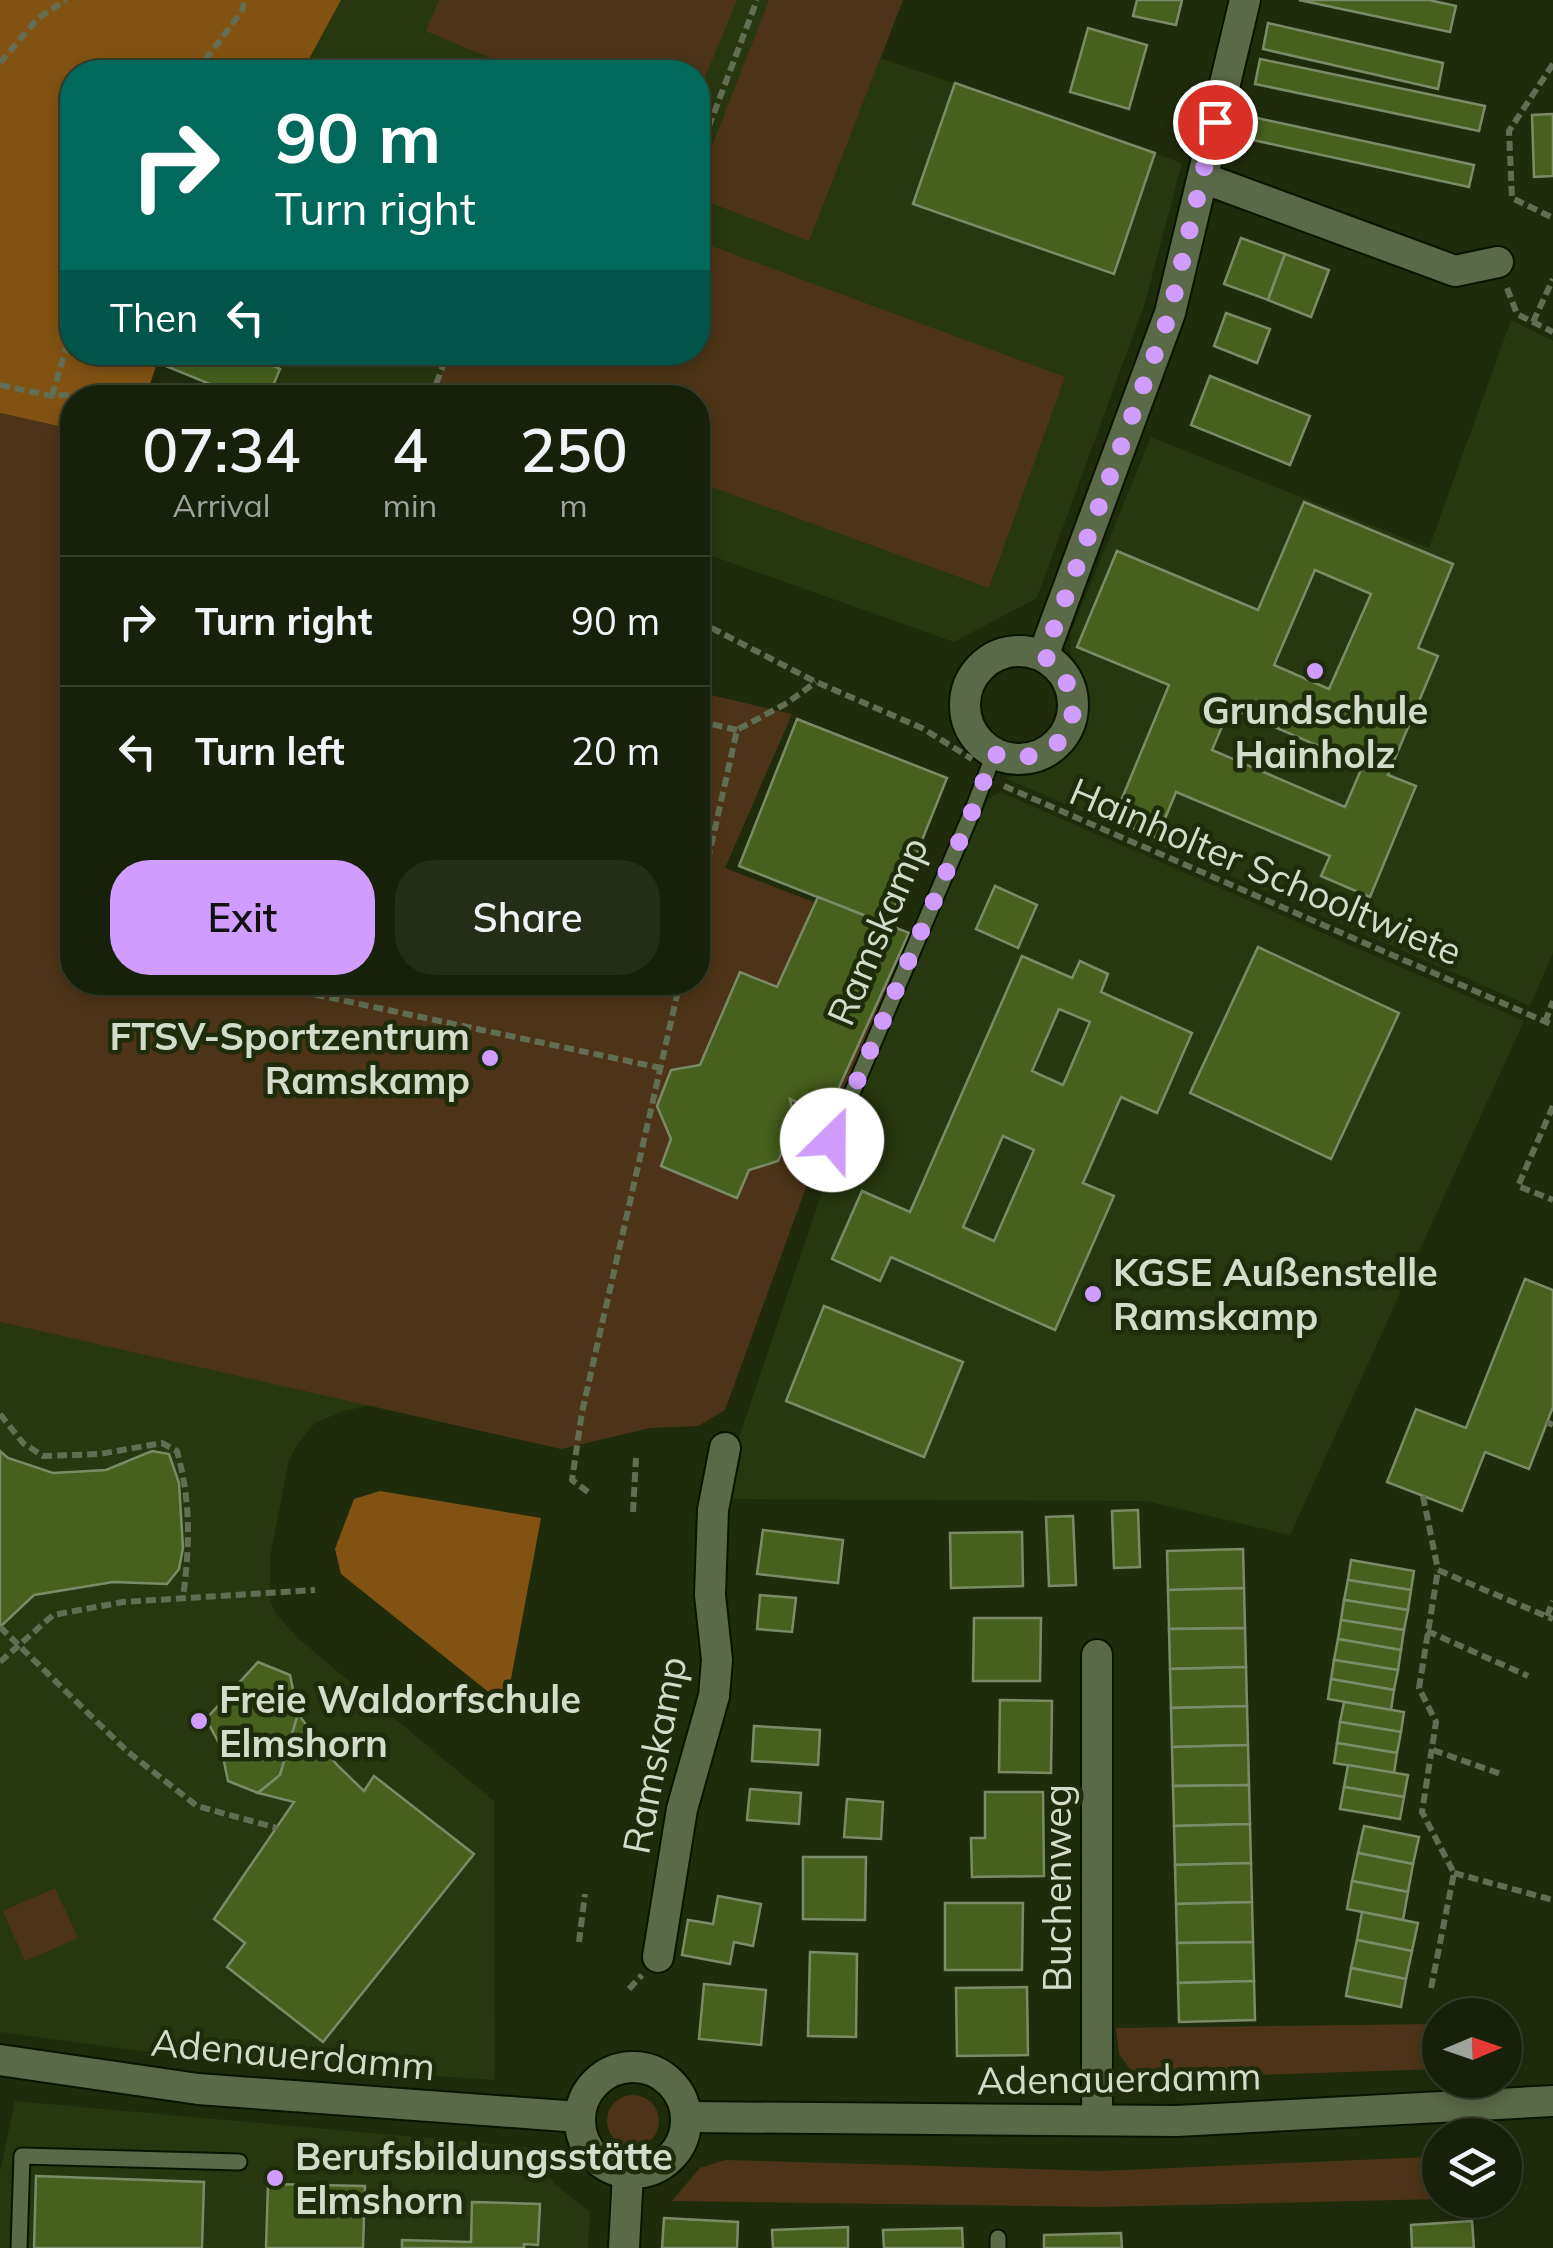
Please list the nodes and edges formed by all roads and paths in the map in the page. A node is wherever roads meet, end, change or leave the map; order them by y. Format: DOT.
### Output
graph roads {
  1 [pos="66,0"];
  2 [pos="246,0"];
  3 [pos="757,0"];
  4 [pos="1245,0"];
  5 [pos="205,60"];
  6 [pos="0,63"];
  7 [pos="1553,64"];
  8 [pos="710,123"];
  9 [pos="1203,178"];
  10 [pos="1553,218"];
  11 [pos="1498,262"];
  12 [pos="1553,279"];
  13 [pos="1533,322"];
  14 [pos="1553,332"];
  15 [pos="61,365"];
  16 [pos="0,385"];
  17 [pos="60,395"];
  18 [pos="52,396"];
  19 [pos="710,627"];
  20 [pos="1044,656"];
  21 [pos="816,682"];
  22 [pos="710,724"];
  23 [pos="737,730"];
  24 [pos="992,761"];
  25 [pos="710,850"];
  26 [pos="317,995"];
  27 [pos="677,995"];
  28 [pos="1553,1002"];
  29 [pos="1549,1023"];
  30 [pos="660,1068"];
  31 [pos="1553,1106"];
  32 [pos="832,1140"];
  33 [pos="1553,1200"];
  34 [pos="0,1414"];
  35 [pos="725,1448"];
  36 [pos="636,1458"];
  37 [pos="588,1492"];
  38 [pos="1423,1496"];
  39 [pos="633,1512"];
  40 [pos="1438,1570"];
  41 [pos="315,1590"];
  42 [pos="183,1597"];
  43 [pos="1553,1601"];
  44 [pos="1550,1617"];
  45 [pos="0,1627"];
  46 [pos="1427,1631"];
  47 [pos="16,1645"];
  48 [pos="1097,1655"];
  49 [pos="0,1662"];
  50 [pos="1528,1676"];
  51 [pos="1432,1750"];
  52 [pos="1501,1774"];
  53 [pos="277,1828"];
  54 [pos="1454,1873"];
  55 [pos="584,1894"];
  56 [pos="1553,1900"];
  57 [pos="579,1942"];
  58 [pos="658,1957"];
  59 [pos="1431,1988"];
  60 [pos="0,2060"];
  61 [pos="1553,2102"];
  62 [pos="579,2117"];
  63 [pos="687,2117"];
  64 [pos="1097,2120"];
  65 [pos="239,2162"];
  66 [pos="628,2173"];
  67 [pos="19,2248"];
  68 [pos="624,2248"];
  1 -- 6 [label="path"];
  2 -- 5 [label="path"];
  3 -- 8 [label="path"];
  4 -- 9 [label="street"];
  7 -- 10 [label="path"];
  9 -- 11 [label="street"];
  9 -- 20 [label="street"];
  11 -- 13 [label="path"];
  12 -- 13 [label="path"];
  13 -- 14 [label="path"];
  15 -- 18 [label="path"];
  16 -- 18 [label="path"];
  17 -- 18 [label="path"];
  19 -- 21 [label="path, Hainholter Schooltwiete"];
  20 -- 24 [label="street"];
  20 -- 24 [label="street"];
  21 -- 23 [label="path"];
  21 -- 24 [label="path, Hainholter Schooltwiete"];
  22 -- 23 [label="path"];
  23 -- 25 [label="path"];
  24 -- 29 [label="path, Hainholter Schooltwiete"];
  24 -- 32 [label="lane, Ramskamp"];
  26 -- 30 [label="path"];
  27 -- 30 [label="path"];
  28 -- 29 [label="path"];
  30 -- 37 [label="path"];
  31 -- 33 [label="path"];
  34 -- 42 [label="path"];
  35 -- 58 [label="street, Ramskamp"];
  36 -- 39 [label="path"];
  38 -- 40 [label="path"];
  40 -- 44 [label="path"];
  40 -- 46 [label="path"];
  41 -- 42 [label="path"];
  42 -- 47 [label="path"];
  43 -- 44 [label="path"];
  45 -- 47 [label="path"];
  46 -- 50 [label="path"];
  46 -- 51 [label="path"];
  47 -- 49 [label="path"];
  47 -- 53 [label="path"];
  48 -- 64 [label="street, Buchenweg"];
  51 -- 52 [label="path"];
  51 -- 54 [label="path"];
  54 -- 56 [label="path"];
  54 -- 59 [label="path"];
  55 -- 57 [label="path"];
  60 -- 62 [label="street, Adenauerdamm"];
  61 -- 64 [label="street, Adenauerdamm"];
  62 -- 63 [label="street"];
  62 -- 66 [label="street"];
  63 -- 64 [label="street, Adenauerdamm"];
  63 -- 66 [label="street"];
  65 -- 67 [label="lane"];
  66 -- 68 [label="street"];
}
